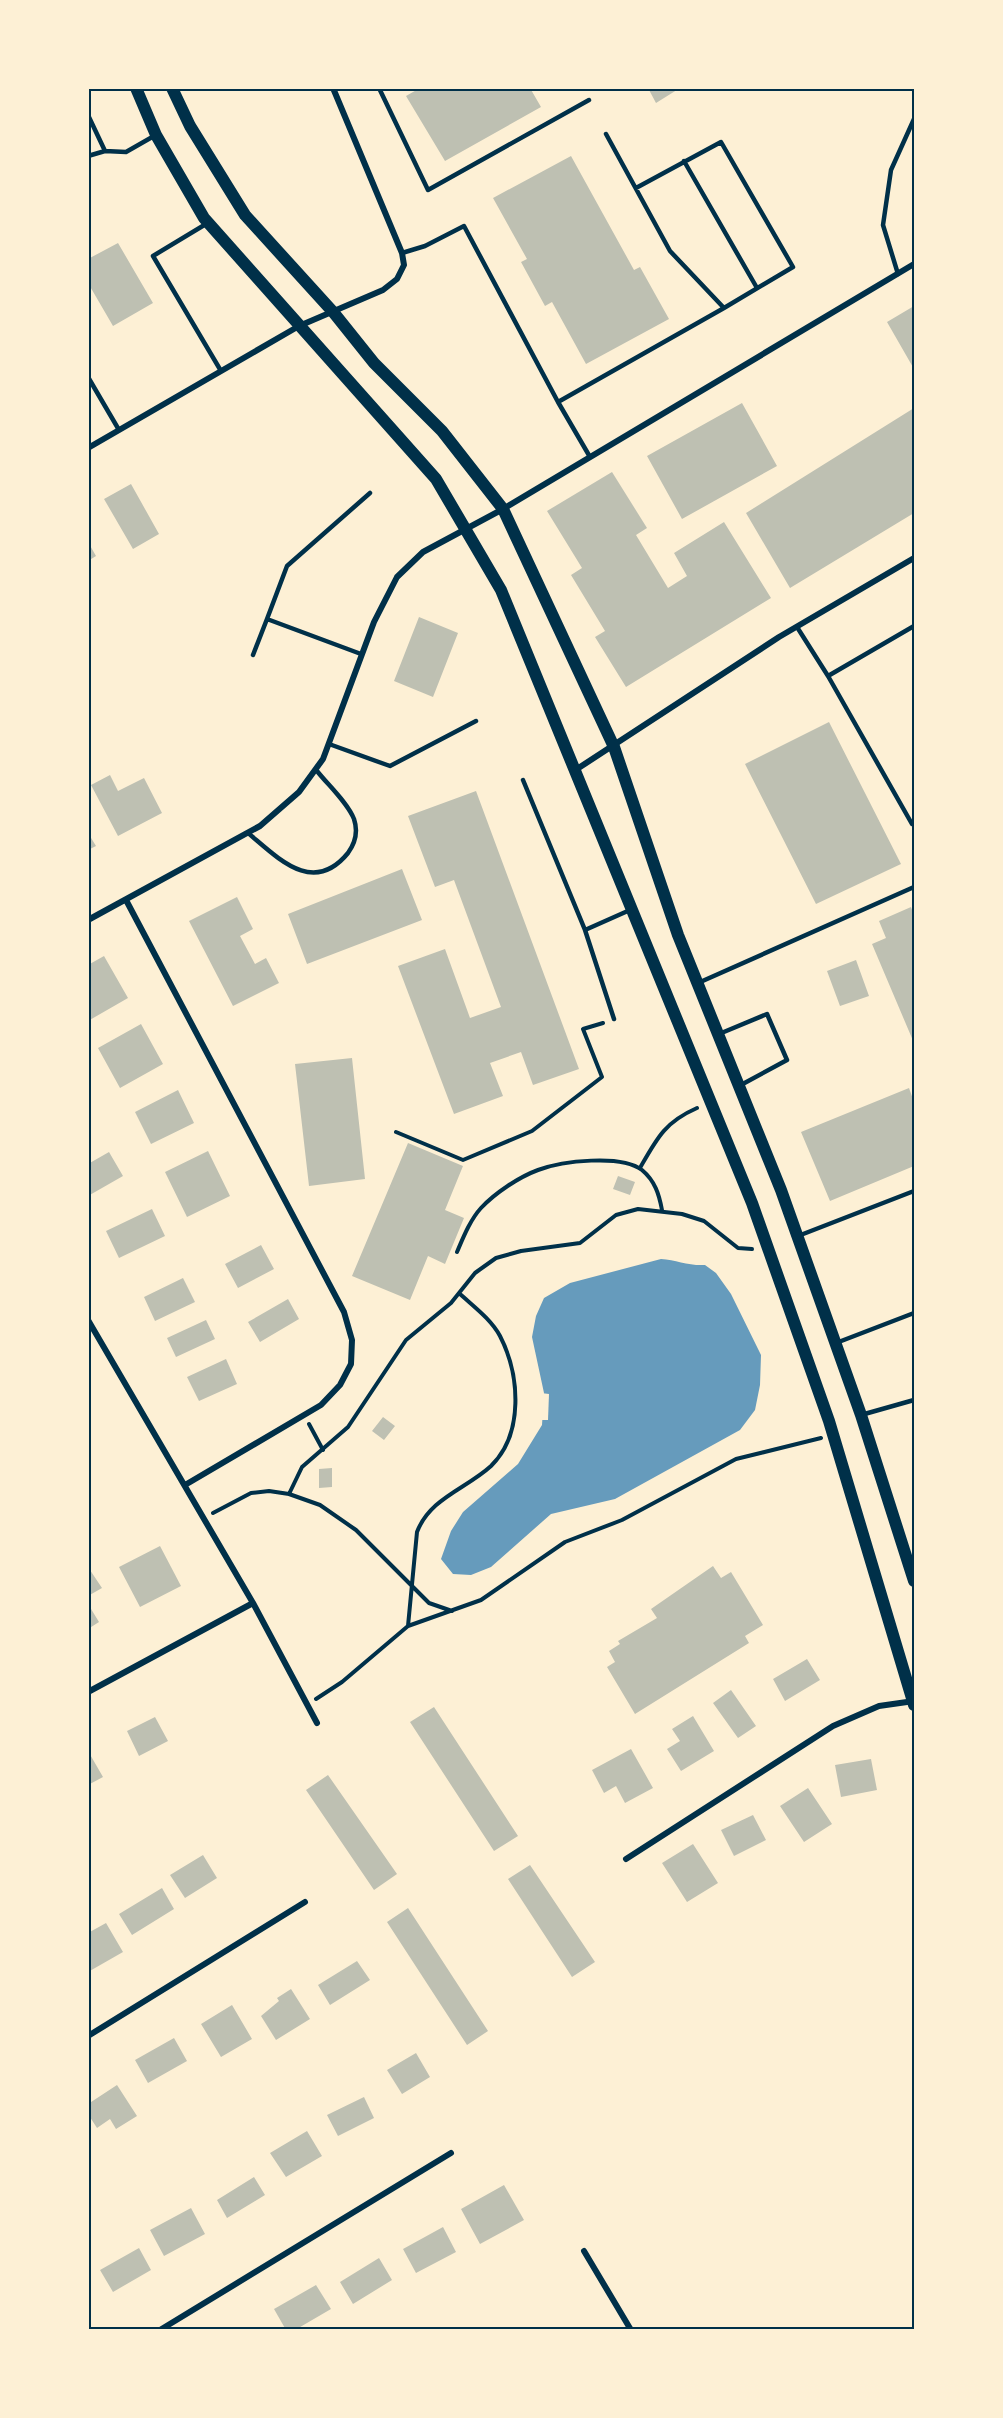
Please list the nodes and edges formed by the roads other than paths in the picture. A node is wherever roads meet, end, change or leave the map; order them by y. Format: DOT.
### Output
graph roads {
  1 [pos="136,88"];
  2 [pos="172,88"];
  3 [pos="333,88"];
  4 [pos="379,88"];
  5 [pos="590,100"];
  6 [pos="88,115"];
  7 [pos="915,119"];
  8 [pos="606,134"];
  9 [pos="156,135"];
  10 [pos="105,151"];
  11 [pos="88,156"];
  12 [pos="684,161"];
  13 [pos="636,188"];
  14 [pos="208,222"];
  15 [pos="402,253"];
  16 [pos="915,264"];
  17 [pos="898,274"];
  18 [pos="757,288"];
  19 [pos="724,308"];
  20 [pos="334,313"];
  21 [pos="299,326"];
  22 [pos="221,372"];
  23 [pos="88,377"];
  24 [pos="558,402"];
  25 [pos="119,430"];
  26 [pos="88,448"];
  27 [pos="590,457"];
  28 [pos="370,493"];
  29 [pos="503,508"];
  30 [pos="465,527"];
  31 [pos="915,558"];
  32 [pos="267,619"];
  33 [pos="915,626"];
  34 [pos="796,627"];
  35 [pos="361,654"];
  36 [pos="253,655"];
  37 [pos="828,676"];
  38 [pos="476,721"];
  39 [pos="328,744"];
  40 [pos="614,747"];
  41 [pos="577,769"];
  42 [pos="317,771"];
  43 [pos="523,780"];
  44 [pos="915,822"];
  45 [pos="248,833"];
  46 [pos="915,887"];
  47 [pos="126,900"];
  48 [pos="633,909"];
  49 [pos="88,920"];
  50 [pos="585,930"];
  51 [pos="698,982"];
  52 [pos="614,1019"];
  53 [pos="719,1034"];
  54 [pos="740,1086"];
  55 [pos="915,1191"];
  56 [pos="798,1236"];
  57 [pos="915,1313"];
  58 [pos="89,1321"];
  59 [pos="835,1344"];
  60 [pos="915,1400"];
  61 [pos="861,1415"];
  62 [pos="184,1485"];
  63 [pos="912,1562"];
  64 [pos="915,1581"];
  65 [pos="253,1603"];
  66 [pos="88,1692"];
  67 [pos="914,1702"];
  68 [pos="317,1723"];
  69 [pos="626,1858"];
  70 [pos="305,1902"];
  71 [pos="88,2036"];
  72 [pos="451,2153"];
  73 [pos="584,2251"];
  74 [pos="160,2330"];
  75 [pos="631,2330"];
  1 -- 9 [label="main road"];
  2 -- 20 [label="main road"];
  3 -- 15 [label="street"];
  4 -- 5 [label="lane"];
  6 -- 10 [label="lane"];
  7 -- 17 [label="lane"];
  8 -- 13 [label="lane"];
  9 -- 10 [label="lane"];
  9 -- 14 [label="main road"];
  10 -- 11 [label="lane"];
  12 -- 13 [label="lane"];
  12 -- 18 [label="lane"];
  12 -- 18 [label="lane"];
  13 -- 19 [label="lane"];
  14 -- 21 [label="main road"];
  14 -- 22 [label="lane"];
  15 -- 20 [label="street"];
  15 -- 24 [label="lane"];
  16 -- 17 [label="street"];
  17 -- 27 [label="street"];
  18 -- 19 [label="lane"];
  19 -- 24 [label="lane"];
  20 -- 21 [label="street"];
  20 -- 29 [label="main road"];
  21 -- 22 [label="street"];
  21 -- 30 [label="main road"];
  22 -- 25 [label="street"];
  23 -- 25 [label="lane"];
  24 -- 27 [label="lane"];
  25 -- 26 [label="street"];
  27 -- 29 [label="street"];
  28 -- 32 [label="lane"];
  29 -- 30 [label="street"];
  29 -- 40 [label="main road"];
  30 -- 35 [label="street"];
  30 -- 41 [label="main road"];
  31 -- 34 [label="street"];
  32 -- 35 [label="lane"];
  32 -- 36 [label="lane"];
  33 -- 37 [label="lane"];
  34 -- 37 [label="lane"];
  34 -- 40 [label="street"];
  35 -- 39 [label="street"];
  37 -- 44 [label="lane"];
  38 -- 39 [label="lane"];
  39 -- 42 [label="street"];
  40 -- 41 [label="street"];
  40 -- 51 [label="main road"];
  41 -- 48 [label="main road"];
  42 -- 45 [label="street"];
  42 -- 45 [label="lane"];
  43 -- 50 [label="lane"];
  45 -- 47 [label="street"];
  46 -- 51 [label="lane"];
  47 -- 49 [label="street"];
  47 -- 62 [label="street"];
  48 -- 50 [label="lane"];
  48 -- 67 [label="main road"];
  50 -- 52 [label="lane"];
  51 -- 53 [label="main road"];
  53 -- 54 [label="main road"];
  53 -- 54 [label="lane"];
  54 -- 56 [label="main road"];
  55 -- 56 [label="lane"];
  56 -- 59 [label="main road"];
  57 -- 59 [label="lane"];
  58 -- 62 [label="street"];
  59 -- 61 [label="main road"];
  60 -- 61 [label="lane"];
  61 -- 63 [label="main road"];
  62 -- 65 [label="street"];
  63 -- 64 [label="main road"];
  65 -- 66 [label="street"];
  65 -- 68 [label="street"];
  67 -- 69 [label="street"];
  70 -- 71 [label="street"];
  72 -- 74 [label="street"];
  73 -- 75 [label="street"];
}
